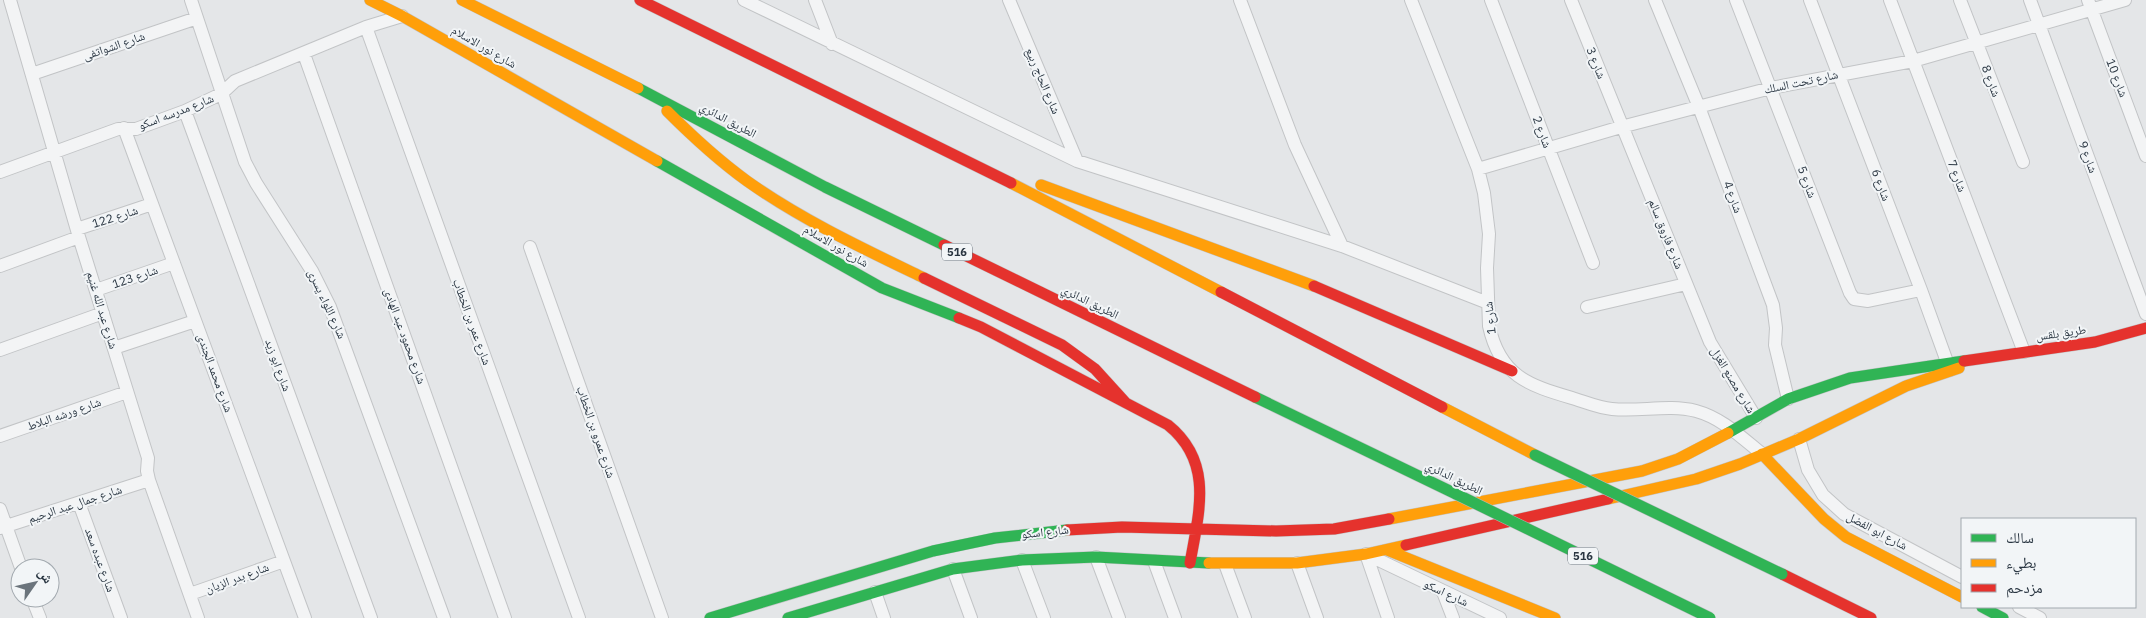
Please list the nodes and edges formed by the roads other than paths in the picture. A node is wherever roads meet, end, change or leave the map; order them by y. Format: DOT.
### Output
graph roads {
  1 [pos="10,0"];
  2 [pos="191,0"];
  3 [pos="370,0"];
  4 [pos="462,0"];
  5 [pos="640,0"];
  6 [pos="744,0"];
  7 [pos="815,0"];
  8 [pos="1009,0"];
  9 [pos="1240,0"];
  10 [pos="1411,0"];
  11 [pos="1491,0"];
  12 [pos="1571,0"];
  13 [pos="1655,0"];
  14 [pos="1736,0"];
  15 [pos="1810,0"];
  16 [pos="1890,0"];
  17 [pos="1960,0"];
  18 [pos="2030,0"];
  19 [pos="2125,0"];
  20 [pos="2090,5"];
  21 [pos="402,16"];
  22 [pos="197,18"];
  23 [pos="2040,25"];
  24 [pos="366,27"];
  25 [pos="832,44"];
  26 [pos="1977,44"];
  27 [pos="304,54"];
  28 [pos="1913,61"];
  29 [pos="32,74"];
  30 [pos="1839,74"];
  31 [pos="1771,88"];
  32 [pos="221,94"];
  33 [pos="653,95"];
  34 [pos="1699,107"];
  35 [pos="184,111"];
  36 [pos="1621,127"];
  37 [pos="124,128"];
  38 [pos="1548,148"];
  39 [pos="54,152"];
  40 [pos="2146,156"];
  41 [pos="967,160"];
  42 [pos="1077,161"];
  43 [pos="2023,162"];
  44 [pos="1,167"];
  45 [pos="1478,170"];
  46 [pos="152,204"];
  47 [pos="78,233"];
  48 [pos="1342,246"];
  49 [pos="530,247"];
  50 [pos="174,263"];
  51 [pos="1593,264"];
  52 [pos="0,266"];
  53 [pos="1686,284"];
  54 [pos="96,290"];
  55 [pos="1921,290"];
  56 [pos="1488,302"];
  57 [pos="1587,307"];
  58 [pos="103,312"];
  59 [pos="2146,314"];
  60 [pos="195,321"];
  61 [pos="2146,328"];
  62 [pos="1710,342"];
  63 [pos="114,348"];
  64 [pos="0,350"];
  65 [pos="2024,352"];
  66 [pos="1949,366"];
  67 [pos="1512,371"];
  68 [pos="127,392"];
  69 [pos="1788,399"];
  70 [pos="1125,402"];
  71 [pos="1756,418"];
  72 [pos="1733,430"];
  73 [pos="0,436"];
  74 [pos="1799,439"];
  75 [pos="1762,454"];
  76 [pos="150,480"];
  77 [pos="80,503"];
  78 [pos="0,509"];
  79 [pos="3,527"];
  80 [pos="1196,528"];
  81 [pos="1386,550"];
  82 [pos="1366,554"];
  83 [pos="1096,556"];
  84 [pos="17,558"];
  85 [pos="1022,560"];
  86 [pos="1154,560"];
  87 [pos="284,561"];
  88 [pos="1190,563"];
  89 [pos="1297,563"];
  90 [pos="1225,564"];
  91 [pos="953,569"];
  92 [pos="1961,576"];
  93 [pos="874,592"];
  94 [pos="1443,592"];
  95 [pos="190,594"];
  96 [pos="1961,596"];
  97 [pos="1984,608"];
  98 [pos="2021,608"];
  99 [pos="803,616"];
  100 [pos="121,618"];
  101 [pos="198,618"];
  102 [pos="305,618"];
  103 [pos="371,618"];
  104 [pos="444,618"];
  105 [pos="505,618"];
  106 [pos="579,618"];
  107 [pos="662,618"];
  108 [pos="710,618"];
  109 [pos="788,618"];
  110 [pos="884,618"];
  111 [pos="971,618"];
  112 [pos="1044,618"];
  113 [pos="1119,618"];
  114 [pos="1175,618"];
  115 [pos="1246,618"];
  116 [pos="1317,618"];
  117 [pos="1388,618"];
  118 [pos="1453,618"];
  119 [pos="1500,618"];
  120 [pos="1555,618"];
  121 [pos="1710,618"];
  122 [pos="1871,618"];
  123 [pos="2003,618"];
  124 [pos="2040,618"];
  1 -- 29 [label="street, شارع عبد الله غنيم"];
  2 -- 22 [label="street, شارع اللواء يسرى"];
  3 -- 21 [label="main road, شارع نور الاسلام"];
  4 -- 33 [label="main road, الطريق الدائري / 516"];
  5 -- 41 [label="main road"];
  6 -- 25 [label="street"];
  7 -- 25 [label="street"];
  8 -- 42 [label="street, شارع الحاج ربيع"];
  9 -- 48 [label="street"];
  10 -- 45 [label="street, شارع 1"];
  11 -- 38 [label="street, شارع 2"];
  12 -- 36 [label="street, شارع 3"];
  13 -- 34 [label="street, شارع 4"];
  14 -- 31 [label="street, شارع 5"];
  15 -- 30 [label="street, شارع 6"];
  16 -- 28 [label="street, شارع 7"];
  17 -- 26 [label="street, شارع 8"];
  18 -- 23 [label="street, شارع 9"];
  19 -- 20 [label="street, شارع تحت السلك"];
  20 -- 23 [label="street, شارع تحت السلك"];
  20 -- 40 [label="street, شارع 10"];
  21 -- 24 [label="street, شارع مدرسه اسكو"];
  21 -- 70 [label="main road, شارع نور الاسلام"];
  22 -- 29 [label="street, شارع الشواتفى"];
  22 -- 32 [label="street, شارع اللواء يسرى"];
  23 -- 26 [label="street, شارع تحت السلك"];
  23 -- 59 [label="street, شارع 9"];
  24 -- 27 [label="street, شارع مدرسه اسكو"];
  24 -- 106 [label="street, شارع عمر بن الخطاب"];
  25 -- 42 [label="street"];
  26 -- 28 [label="street, شارع تحت السلك"];
  26 -- 43 [label="street, شارع 8"];
  27 -- 32 [label="street, شارع مدرسه اسكو"];
  27 -- 105 [label="street, شارع محمود عبد الهادى"];
  28 -- 30 [label="street, شارع تحت السلك"];
  28 -- 65 [label="street, شارع 7"];
  29 -- 39 [label="street, شارع عبد الله غنيم"];
  30 -- 31 [label="street, شارع تحت السلك"];
  30 -- 55 [label="street, شارع 6"];
  31 -- 34 [label="street, شارع تحت السلك"];
  31 -- 55 [label="street, شارع 5"];
  32 -- 35 [label="street, شارع مدرسه اسكو"];
  32 -- 104 [label="street, شارع اللواء يسرى"];
  33 -- 70 [label="main road"];
  33 -- 121 [label="main road, الطريق الدائري / 516, bridge"];
  34 -- 36 [label="street, شارع تحت السلك"];
  34 -- 69 [label="street, شارع 4"];
  35 -- 37 [label="street, شارع مدرسه اسكو"];
  35 -- 103 [label="street, شارع ابو زيد"];
  36 -- 38 [label="street, شارع تحت السلك"];
  36 -- 53 [label="street, شارع فاروق سالم"];
  37 -- 39 [label="street, شارع مدرسه اسكو"];
  37 -- 46 [label="street, شارع محمد الجندى"];
  38 -- 45 [label="street, شارع تحت السلك"];
  38 -- 51 [label="street, شارع 2"];
  39 -- 44 [label="street, شارع مدرسه اسكو"];
  39 -- 47 [label="street, شارع عبد الله غنيم"];
  41 -- 67 [label="main road"];
  41 -- 122 [label="main road, bridge"];
  42 -- 48 [label="street"];
  45 -- 56 [label="street, شارع 1"];
  46 -- 47 [label="street, شارع 122"];
  46 -- 50 [label="street, شارع محمد الجندى"];
  47 -- 52 [label="street, شارع 122"];
  47 -- 54 [label="street, شارع عبد الله غنيم"];
  48 -- 56 [label="street"];
  49 -- 107 [label="street, شارع عمرو بن الخطاب"];
  50 -- 54 [label="street, شارع 123"];
  50 -- 60 [label="street, شارع محمد الجندى"];
  53 -- 57 [label="street"];
  53 -- 62 [label="street, شارع فاروق سالم"];
  54 -- 58 [label="street, شارع عبد الله غنيم"];
  55 -- 66 [label="street, شارع 6"];
  56 -- 67 [label="street, شارع 1"];
  58 -- 63 [label="street, شارع عبد الله غنيم"];
  58 -- 64 [label="street"];
  60 -- 63 [label="street"];
  60 -- 87 [label="street, شارع محمد الجندى"];
  61 -- 65 [label="main road, طريق بلقس"];
  62 -- 71 [label="street, شارع مصنع الغزل"];
  63 -- 68 [label="street, شارع عبد الله غنيم"];
  65 -- 66 [label="main road, طريق بلقس"];
  66 -- 69 [label="main road, شارع اسكو"];
  66 -- 74 [label="main road, شارع اسكو"];
  67 -- 72 [label="street, شارع 1"];
  68 -- 73 [label="street, شارع ورشه البلاط"];
  68 -- 76 [label="street, شارع عبد الله غنيم"];
  69 -- 71 [label="main road, شارع اسكو"];
  70 -- 80 [label="main road, شارع نور الاسلام"];
  71 -- 72 [label="main road, شارع اسكو"];
  72 -- 75 [label="street, شارع 1"];
  72 -- 80 [label="main road, شارع اسكو"];
  74 -- 75 [label="main road, شارع اسكو"];
  74 -- 92 [label="street, شارع ابو الفضل"];
  75 -- 81 [label="main road, شارع اسكو"];
  75 -- 96 [label="main road"];
  76 -- 77 [label="street, شارع جمال عبد الرحيم"];
  76 -- 95 [label="street, شارع عبد الله غنيم"];
  77 -- 79 [label="street, شارع جمال عبد الرحيم"];
  77 -- 100 [label="street, شارع عبده سعد"];
  78 -- 79 [label="street"];
  79 -- 84 [label="street"];
  80 -- 88 [label="main road, شارع نور الاسلام"];
  80 -- 108 [label="main road, شارع اسكو"];
  81 -- 82 [label="main road, شارع اسكو"];
  81 -- 120 [label="main road"];
  82 -- 89 [label="main road, شارع اسكو"];
  82 -- 94 [label="street, شارع اسكو"];
  82 -- 117 [label="street"];
  83 -- 85 [label="main road, شارع اسكو"];
  83 -- 86 [label="main road, شارع اسكو"];
  83 -- 113 [label="street"];
  85 -- 91 [label="main road, شارع اسكو"];
  85 -- 112 [label="street"];
  86 -- 88 [label="main road, شارع اسكو"];
  86 -- 114 [label="street"];
  87 -- 95 [label="street, شارع بدر الزيان"];
  87 -- 102 [label="street, شارع محمد الجندى"];
  88 -- 90 [label="main road, شارع اسكو"];
  89 -- 90 [label="main road, شارع اسكو"];
  89 -- 116 [label="street"];
  90 -- 115 [label="street"];
  91 -- 93 [label="main road, شارع اسكو"];
  91 -- 111 [label="street"];
  93 -- 99 [label="main road, شارع اسكو"];
  93 -- 110 [label="street"];
  94 -- 118 [label="street"];
  94 -- 119 [label="street, شارع اسكو"];
  95 -- 101 [label="street, شارع عبد الله غنيم"];
  97 -- 123 [label="main road"];
  98 -- 124 [label="street"];
  99 -- 109 [label="main road, شارع اسكو"];
}
